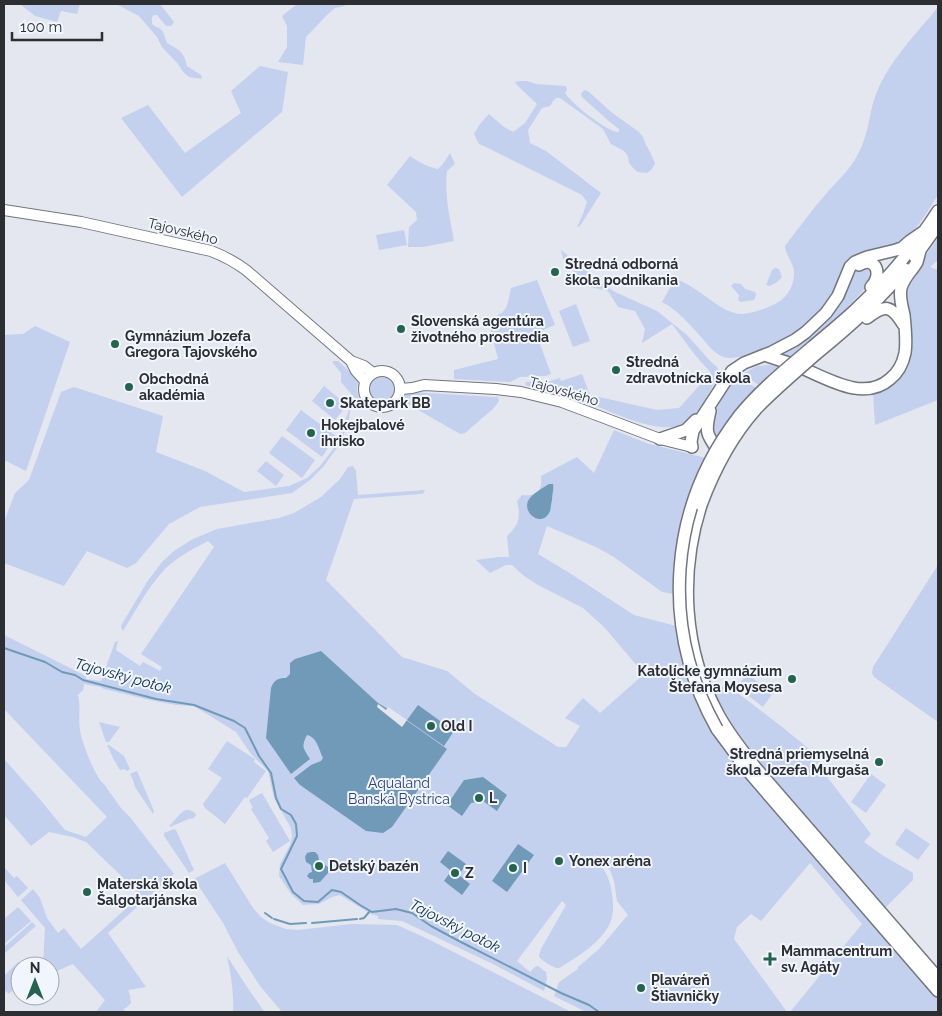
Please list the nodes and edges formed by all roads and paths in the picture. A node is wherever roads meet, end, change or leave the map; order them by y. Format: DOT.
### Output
graph roads {
  1 [pos="4,210"];
  2 [pos="938,210"];
  3 [pos="938,225"];
  4 [pos="923,232"];
  5 [pos="920,251"];
  6 [pos="847,276"];
  7 [pos="866,299"];
  8 [pos="856,322"];
  9 [pos="904,326"];
  10 [pos="814,351"];
  11 [pos="765,355"];
  12 [pos="351,361"];
  13 [pos="373,373"];
  14 [pos="366,382"];
  15 [pos="400,384"];
  16 [pos="711,404"];
  17 [pos="706,426"];
  18 [pos="660,439"];
  19 [pos="692,447"];
  20 [pos="720,452"];
  21 [pos="721,727"];
  22 [pos="938,978"];
  23 [pos="938,992"];
  1 -- 12 [label="main road, Tajovského"];
  2 -- 4 [label="highway"];
  3 -- 5 [label="highway"];
  4 -- 6 [label="highway"];
  4 -- 7 [label="highway"];
  5 -- 8 [label="highway"];
  5 -- 9 [label="highway"];
  6 -- 7 [label="highway"];
  6 -- 11 [label="highway"];
  7 -- 10 [label="highway"];
  8 -- 9 [label="highway"];
  8 -- 10 [label="highway"];
  9 -- 11 [label="highway"];
  10 -- 21 [label="highway, bridge"];
  11 -- 16 [label="highway"];
  12 -- 13 [label="main road, Tajovského"];
  12 -- 14 [label="main road, Tajovského"];
  13 -- 14 [label="main road"];
  13 -- 15 [label="main road"];
  14 -- 15 [label="main road"];
  15 -- 18 [label="main road, Tajovského"];
  16 -- 17 [label="highway"];
  16 -- 18 [label="highway"];
  16 -- 19 [label="highway"];
  17 -- 19 [label="highway"];
  17 -- 20 [label="highway"];
  18 -- 19 [label="main road, Tajovského"];
  21 -- 22 [label="highway"];
  21 -- 23 [label="highway"];
}
